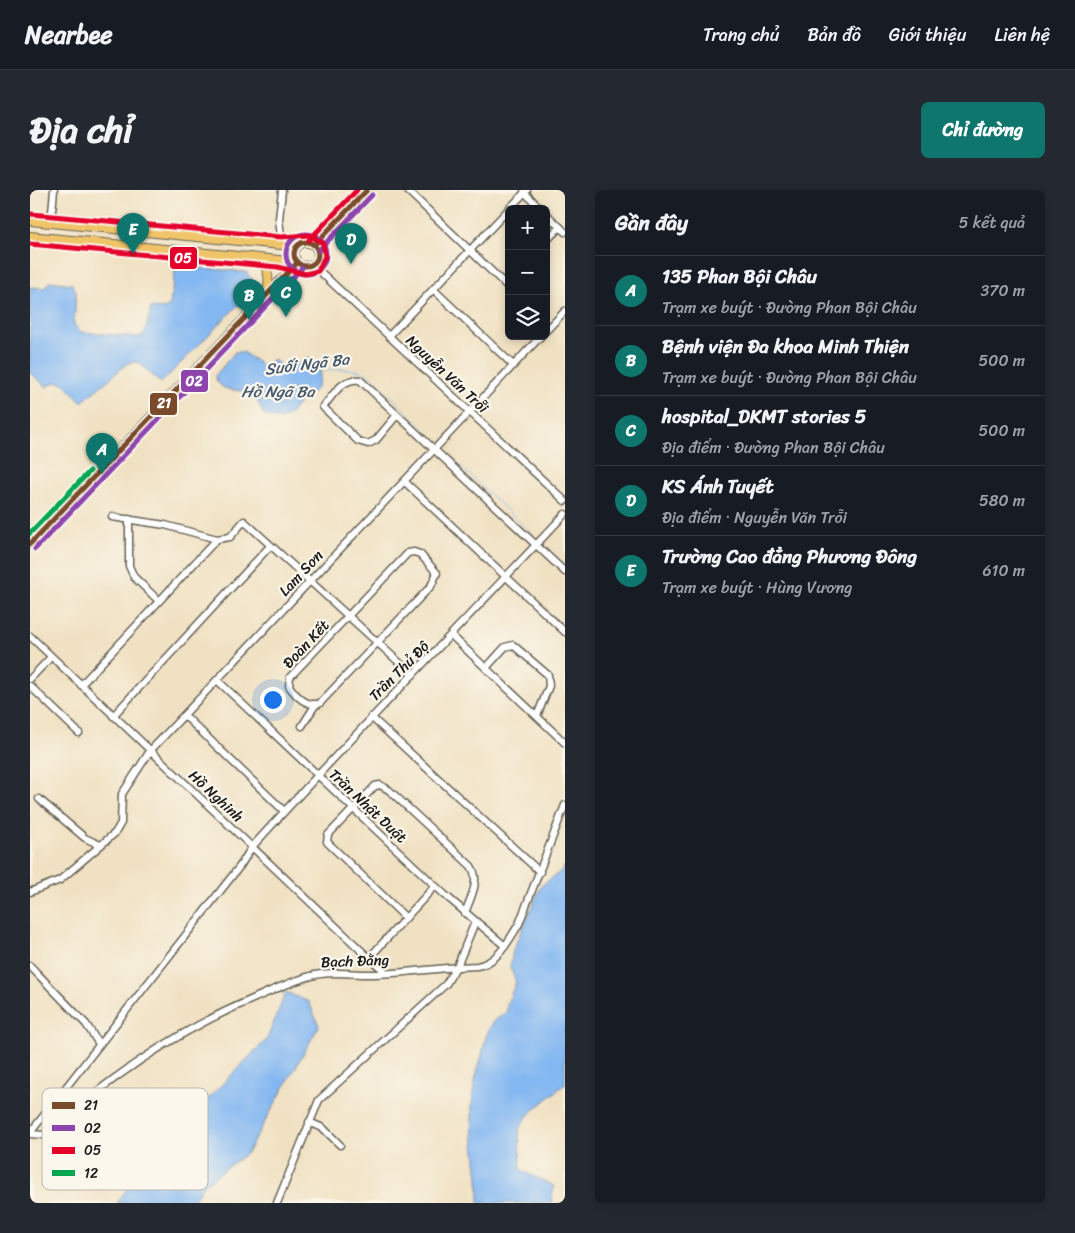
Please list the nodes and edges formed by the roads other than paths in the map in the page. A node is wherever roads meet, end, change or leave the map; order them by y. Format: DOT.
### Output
graph roads {
  1 [pos="54,190"];
  2 [pos="282,190"];
  3 [pos="367,190"];
  4 [pos="407,190"];
  5 [pos="525,191"];
  6 [pos="513,205"];
  7 [pos="537,205"];
  8 [pos="505,213"];
  9 [pos="550,218"];
  10 [pos="30,221"];
  11 [pos="51,223"];
  12 [pos="560,227"];
  13 [pos="565,232"];
  14 [pos="30,236"];
  15 [pos="185,236"];
  16 [pos="550,237"];
  17 [pos="282,245"];
  18 [pos="298,245"];
  19 [pos="314,245"];
  20 [pos="184,251"];
  21 [pos="469,251"];
  22 [pos="257,258"];
  23 [pos="297,264"];
  24 [pos="313,264"];
  25 [pos="505,282"];
  26 [pos="434,288"];
  27 [pos="266,295"];
  28 [pos="565,311"];
  29 [pos="550,325"];
  30 [pos="389,336"];
  31 [pos="537,340"];
  32 [pos="513,365"];
  33 [pos="471,412"];
  34 [pos="397,414"];
  35 [pos="435,450"];
  36 [pos="405,482"];
  37 [pos="565,501"];
  38 [pos="565,514"];
  39 [pos="112,517"];
  40 [pos="129,520"];
  41 [pos="217,539"];
  42 [pos="30,544"];
  43 [pos="536,544"];
  44 [pos="270,546"];
  45 [pos="565,572"];
  46 [pos="506,576"];
  47 [pos="310,582"];
  48 [pos="159,600"];
  49 [pos="349,617"];
  50 [pos="565,632"];
  51 [pos="451,635"];
  52 [pos="30,636"];
  53 [pos="377,643"];
  54 [pos="51,657"];
  55 [pos="486,668"];
  56 [pos="413,675"];
  57 [pos="30,679"];
  58 [pos="217,680"];
  59 [pos="81,685"];
  60 [pos="30,686"];
  61 [pos="316,704"];
  62 [pos="184,715"];
  63 [pos="113,716"];
  64 [pos="537,716"];
  65 [pos="370,717"];
  66 [pos="302,726"];
  67 [pos="79,734"];
  68 [pos="565,743"];
  69 [pos="150,752"];
  70 [pos="317,776"];
  71 [pos="39,799"];
  72 [pos="565,805"];
  73 [pos="353,808"];
  74 [pos="284,811"];
  75 [pos="100,845"];
  76 [pos="252,847"];
  77 [pos="540,872"];
  78 [pos="436,886"];
  79 [pos="30,892"];
  80 [pos="465,913"];
  81 [pos="406,918"];
  82 [pos="475,922"];
  83 [pos="504,946"];
  84 [pos="369,958"];
  85 [pos="30,966"];
  86 [pos="457,966"];
  87 [pos="388,973"];
  88 [pos="99,1044"];
  89 [pos="65,1088"];
  90 [pos="106,1088"];
  91 [pos="42,1118"];
  92 [pos="309,1122"];
  93 [pos="30,1133"];
  94 [pos="340,1145"];
  95 [pos="278,1202"];
  1 -- 11 [label="street"];
  2 -- 17 [label="street"];
  3 -- 19 [label="main road"];
  4 -- 21 [label="street"];
  5 -- 6 [label="street"];
  5 -- 7 [label="street"];
  8 -- 21 [label="street"];
  9 -- 12 [label="street"];
  10 -- 11 [label="main road"];
  11 -- 15 [label="main road"];
  12 -- 13 [label="street"];
  12 -- 16 [label="street"];
  14 -- 20 [label="main road"];
  15 -- 17 [label="main road"];
  15 -- 20 [label="main road"];
  17 -- 18 [label="main road"];
  18 -- 19 [label="main road"];
  18 -- 23 [label="main road"];
  19 -- 24 [label="main road"];
  20 -- 22 [label="main road"];
  21 -- 25 [label="street"];
  21 -- 26 [label="street"];
  22 -- 23 [label="main road"];
  22 -- 27 [label="main road"];
  23 -- 24 [label="main road"];
  23 -- 27 [label="main road"];
  24 -- 30 [label="street, Nguyễn Văn Trỗi"];
  26 -- 30 [label="street"];
  26 -- 32 [label="street"];
  27 -- 42 [label="main road"];
  28 -- 29 [label="street"];
  30 -- 33 [label="street, Nguyễn Văn Trỗi"];
  31 -- 32 [label="street, Lam Sơn"];
  32 -- 33 [label="street, Lam Sơn"];
  33 -- 35 [label="street, Lam Sơn"];
  33 -- 37 [label="street, Nguyễn Văn Trỗi"];
  34 -- 34 [label="street"];
  34 -- 35 [label="street"];
  35 -- 36 [label="street, Lam Sơn"];
  35 -- 43 [label="street"];
  36 -- 46 [label="street"];
  36 -- 47 [label="street, Lam Sơn"];
  38 -- 43 [label="street, Trần Thủ Độ"];
  39 -- 40 [label="street"];
  40 -- 41 [label="street"];
  40 -- 48 [label="street"];
  41 -- 44 [label="street"];
  41 -- 48 [label="street"];
  43 -- 45 [label="street"];
  43 -- 46 [label="street, Trần Thủ Độ"];
  44 -- 47 [label="street"];
  44 -- 63 [label="street"];
  46 -- 50 [label="street"];
  46 -- 51 [label="street, Trần Thủ Độ"];
  47 -- 49 [label="street"];
  47 -- 58 [label="street, Lam Sơn"];
  48 -- 59 [label="street"];
  49 -- 53 [label="street"];
  49 -- 53 [label="street, Đoàn Kết"];
  49 -- 61 [label="street, Đoàn Kết"];
  51 -- 55 [label="street"];
  51 -- 56 [label="street, Trần Thủ Độ"];
  52 -- 54 [label="street, Hồ Nghinh"];
  53 -- 56 [label="street"];
  53 -- 61 [label="street, Đoàn Kết"];
  54 -- 57 [label="street"];
  54 -- 59 [label="street, Hồ Nghinh"];
  55 -- 64 [label="street"];
  55 -- 64 [label="street"];
  56 -- 65 [label="street, Trần Thủ Độ"];
  58 -- 62 [label="street, Lam Sơn"];
  58 -- 70 [label="street, Trần Nhật Duật"];
  59 -- 63 [label="street, Hồ Nghinh"];
  60 -- 67 [label="street"];
  61 -- 66 [label="street"];
  62 -- 69 [label="street, Lam Sơn"];
  62 -- 74 [label="street"];
  63 -- 69 [label="street, Hồ Nghinh"];
  64 -- 68 [label="street"];
  65 -- 70 [label="street, Trần Thủ Độ"];
  65 -- 77 [label="street"];
  69 -- 75 [label="street, Lam Sơn"];
  69 -- 76 [label="street, Hồ Nghinh"];
  70 -- 73 [label="street, Trần Nhật Duật"];
  70 -- 74 [label="street, Trần Thủ Độ"];
  71 -- 75 [label="street"];
  72 -- 77 [label="street, Bạch Đằng"];
  73 -- 78 [label="street, Trần Nhật Duật"];
  73 -- 80 [label="street"];
  73 -- 81 [label="street"];
  74 -- 76 [label="street, Trần Thủ Độ"];
  75 -- 79 [label="street, Lam Sơn"];
  76 -- 84 [label="street, Hồ Nghinh"];
  76 -- 88 [label="street, Trần Thủ Độ"];
  77 -- 83 [label="street, Bạch Đằng"];
  78 -- 80 [label="street, Trần Nhật Duật"];
  78 -- 81 [label="street, Bạch Đằng"];
  80 -- 82 [label="street, Trần Nhật Duật"];
  81 -- 84 [label="street, Bạch Đằng"];
  82 -- 83 [label="street, Trần Nhật Duật"];
  82 -- 86 [label="street"];
  83 -- 86 [label="street, Bạch Đằng"];
  84 -- 87 [label="street, Hồ Nghinh"];
  85 -- 88 [label="street"];
  86 -- 87 [label="street, Bạch Đằng"];
  86 -- 92 [label="street"];
  87 -- 90 [label="street, Bạch Đằng"];
  88 -- 89 [label="street, Trần Thủ Độ"];
  91 -- 93 [label="street, Trần Thủ Độ"];
  92 -- 94 [label="street"];
  92 -- 95 [label="street"];
}
